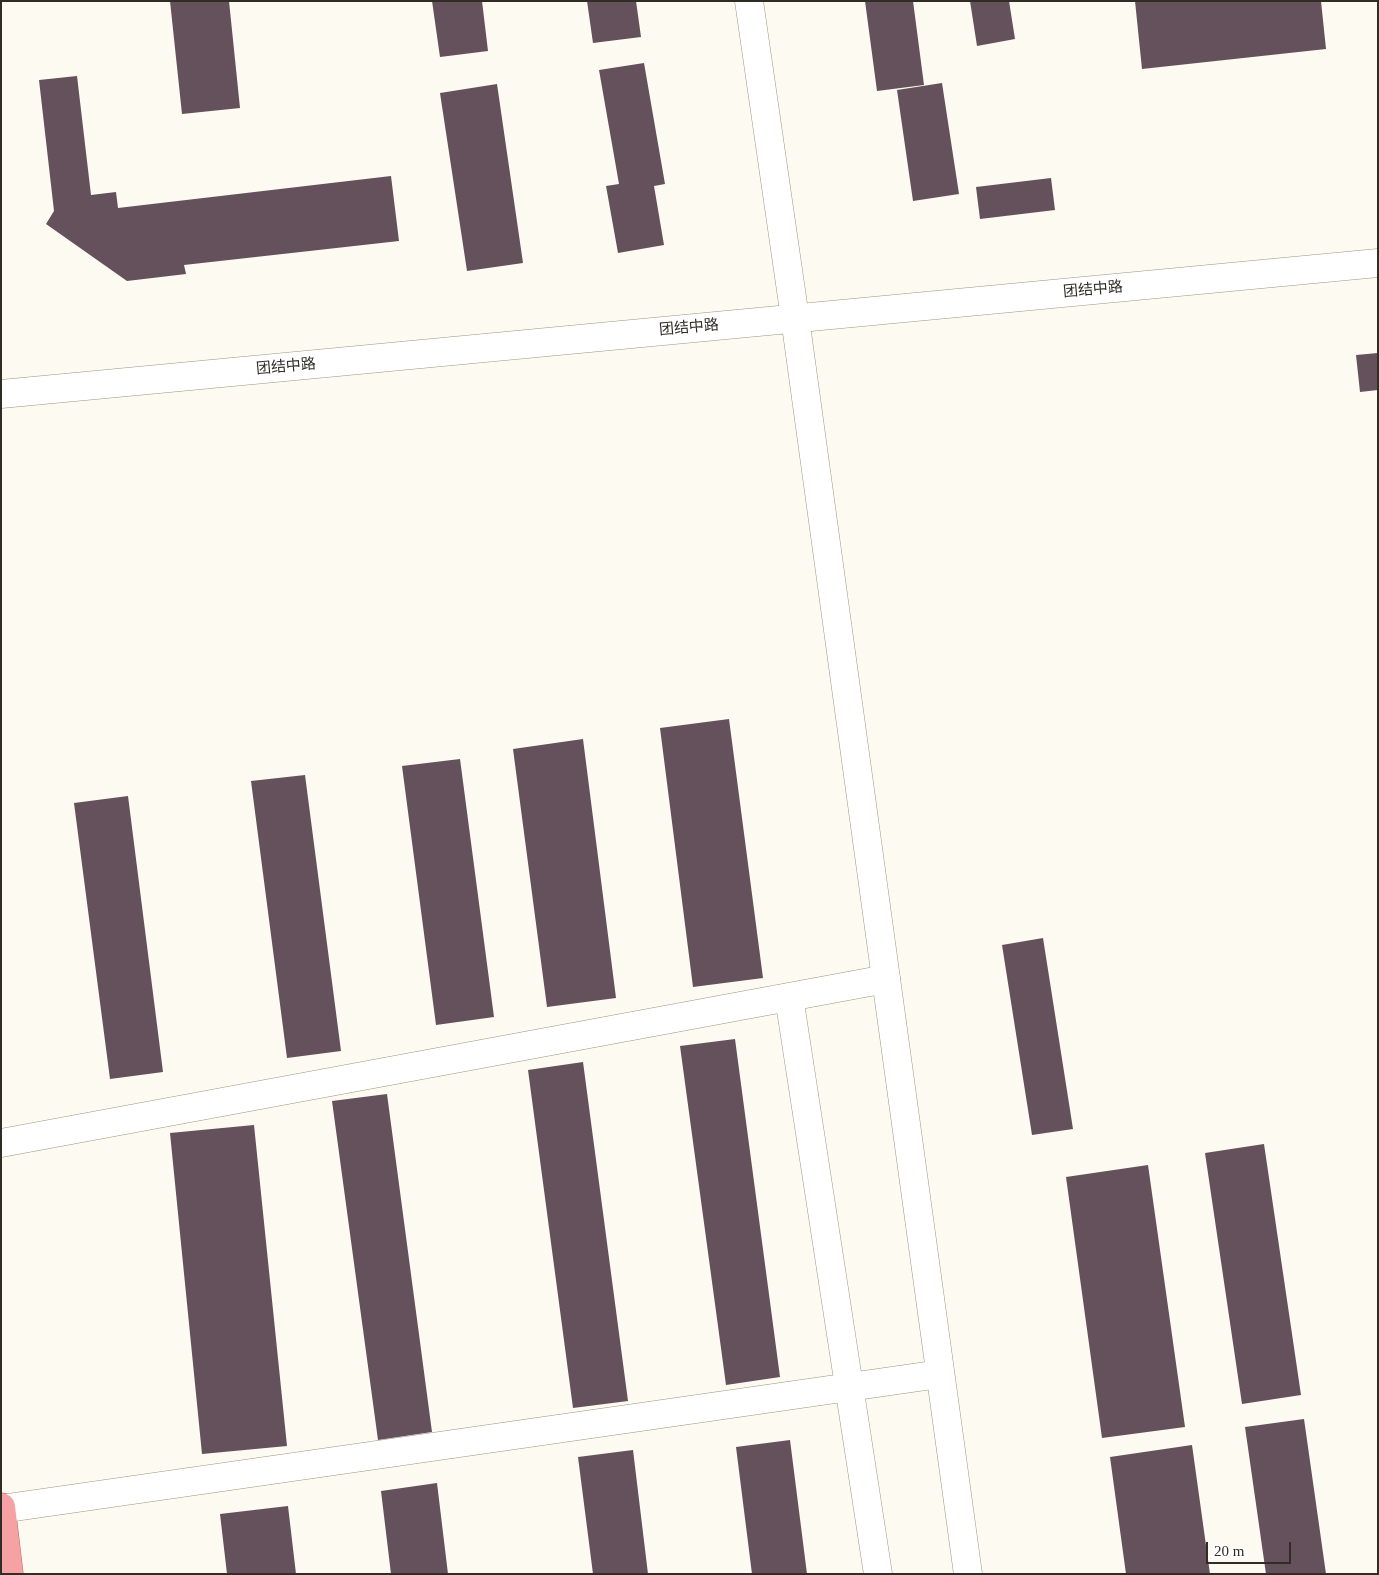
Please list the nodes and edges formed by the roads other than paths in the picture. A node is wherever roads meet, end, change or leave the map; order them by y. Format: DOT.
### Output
graph roads {
  1 [pos="749,1"];
  2 [pos="1378,263"];
  3 [pos="795,318"];
  4 [pos="1,394"];
  5 [pos="886,979"];
  6 [pos="789,997"];
  7 [pos="1,1143"];
  8 [pos="940,1374"];
  9 [pos="850,1388"];
  10 [pos="1,1508"];
  11 [pos="10,1574"];
  12 [pos="878,1574"];
  13 [pos="968,1574"];
  1 -- 3 [label="street"];
  2 -- 3 [label="street, 团结中路"];
  3 -- 4 [label="street, 团结中路"];
  3 -- 5 [label="street"];
  5 -- 6 [label="street"];
  5 -- 8 [label="street"];
  6 -- 7 [label="street"];
  6 -- 9 [label="street"];
  8 -- 9 [label="street"];
  8 -- 13 [label="street"];
  9 -- 10 [label="street"];
  9 -- 12 [label="street"];
  10 -- 11 [label="highway"];
}
